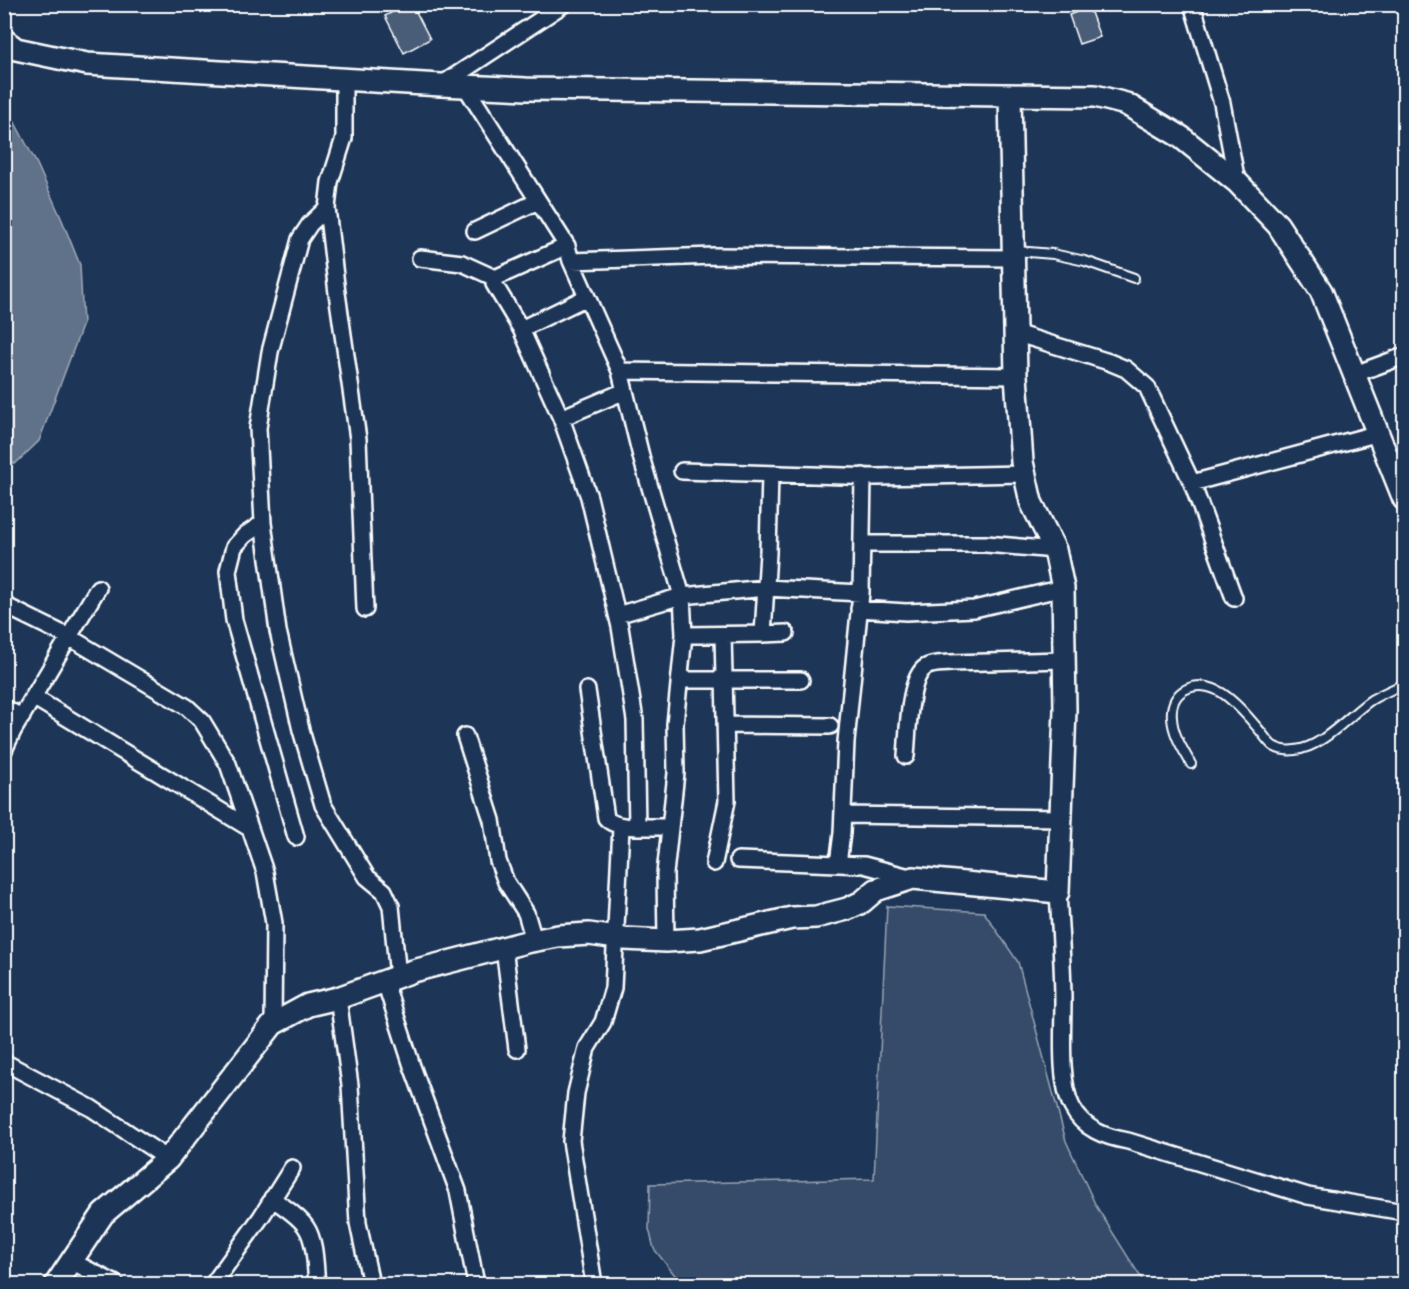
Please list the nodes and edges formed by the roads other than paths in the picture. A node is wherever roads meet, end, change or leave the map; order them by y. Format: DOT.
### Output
graph roads {
  1 [pos="564,4"];
  2 [pos="1192,4"];
  3 [pos="4,40"];
  4 [pos="344,80"];
  5 [pos="441,85"];
  6 [pos="465,86"];
  7 [pos="1010,96"];
  8 [pos="1237,182"];
  9 [pos="538,201"];
  10 [pos="327,208"];
  11 [pos="475,231"];
  12 [pos="567,246"];
  13 [pos="1013,255"];
  14 [pos="420,258"];
  15 [pos="571,261"];
  16 [pos="1134,278"];
  17 [pos="495,279"];
  18 [pos="587,297"];
  19 [pos="521,329"];
  20 [pos="1015,333"];
  21 [pos="1404,356"];
  22 [pos="620,371"];
  23 [pos="1354,374"];
  24 [pos="1016,376"];
  25 [pos="625,391"];
  26 [pos="561,418"];
  27 [pos="1379,433"];
  28 [pos="682,471"];
  29 [pos="763,473"];
  30 [pos="1024,474"];
  31 [pos="863,476"];
  32 [pos="1192,483"];
  33 [pos="1404,499"];
  34 [pos="263,523"];
  35 [pos="862,544"];
  36 [pos="1055,550"];
  37 [pos="98,588"];
  38 [pos="766,588"];
  39 [pos="1063,588"];
  40 [pos="861,593"];
  41 [pos="682,596"];
  42 [pos="1234,598"];
  43 [pos="4,605"];
  44 [pos="365,609"];
  45 [pos="859,609"];
  46 [pos="617,615"];
  47 [pos="786,633"];
  48 [pos="723,634"];
  49 [pos="763,634"];
  50 [pos="684,635"];
  51 [pos="69,637"];
  52 [pos="1064,660"];
  53 [pos="724,679"];
  54 [pos="680,680"];
  55 [pos="801,680"];
  56 [pos="1404,684"];
  57 [pos="587,690"];
  58 [pos="33,697"];
  59 [pos="4,708"];
  60 [pos="22,717"];
  61 [pos="725,725"];
  62 [pos="830,726"];
  63 [pos="465,736"];
  64 [pos="4,750"];
  65 [pos="906,756"];
  66 [pos="1191,764"];
  67 [pos="843,815"];
  68 [pos="1061,818"];
  69 [pos="638,826"];
  70 [pos="621,827"];
  71 [pos="670,827"];
  72 [pos="249,828"];
  73 [pos="296,837"];
  74 [pos="738,860"];
  75 [pos="714,863"];
  76 [pos="838,864"];
  77 [pos="913,878"];
  78 [pos="1058,892"];
  79 [pos="616,938"];
  80 [pos="534,940"];
  81 [pos="666,941"];
  82 [pos="504,948"];
  83 [pos="392,980"];
  84 [pos="338,998"];
  85 [pos="273,1024"];
  86 [pos="517,1049"];
  87 [pos="4,1062"];
  88 [pos="168,1159"];
  89 [pos="292,1168"];
  90 [pos="272,1198"];
  91 [pos="1404,1212"];
  92 [pos="72,1261"];
  93 [pos="56,1284"];
  94 [pos="116,1284"];
  95 [pos="213,1284"];
  96 [pos="317,1284"];
  97 [pos="371,1284"];
  98 [pos="477,1284"];
  99 [pos="594,1284"];
  1 -- 5 [label="street"];
  2 -- 8 [label="street"];
  3 -- 4 [label="street"];
  4 -- 5 [label="street"];
  4 -- 10 [label="street"];
  5 -- 6 [label="street"];
  6 -- 7 [label="street"];
  6 -- 9 [label="street"];
  7 -- 8 [label="street"];
  7 -- 13 [label="street"];
  8 -- 23 [label="street"];
  9 -- 11 [label="street"];
  9 -- 12 [label="street"];
  10 -- 34 [label="street"];
  10 -- 44 [label="street"];
  12 -- 15 [label="street"];
  12 -- 17 [label="street"];
  13 -- 15 [label="street"];
  13 -- 16 [label="lane"];
  13 -- 20 [label="street"];
  14 -- 17 [label="street"];
  15 -- 18 [label="street"];
  17 -- 19 [label="street"];
  18 -- 19 [label="street"];
  18 -- 22 [label="street"];
  19 -- 26 [label="street"];
  20 -- 24 [label="street"];
  20 -- 32 [label="street"];
  21 -- 23 [label="street"];
  22 -- 24 [label="street"];
  22 -- 25 [label="street"];
  23 -- 27 [label="street"];
  24 -- 30 [label="street"];
  25 -- 26 [label="street"];
  25 -- 41 [label="street"];
  26 -- 46 [label="street"];
  27 -- 32 [label="street"];
  27 -- 33 [label="street"];
  28 -- 29 [label="street"];
  29 -- 31 [label="street"];
  29 -- 38 [label="street"];
  30 -- 31 [label="street"];
  30 -- 36 [label="street"];
  31 -- 35 [label="street"];
  32 -- 42 [label="street"];
  34 -- 73 [label="street"];
  34 -- 83 [label="street"];
  35 -- 36 [label="street"];
  35 -- 40 [label="street"];
  36 -- 39 [label="street"];
  37 -- 51 [label="street"];
  38 -- 40 [label="street"];
  38 -- 41 [label="street"];
  38 -- 49 [label="street"];
  39 -- 45 [label="street"];
  39 -- 52 [label="street"];
  40 -- 45 [label="street"];
  41 -- 46 [label="street"];
  41 -- 50 [label="street"];
  43 -- 51 [label="street"];
  45 -- 67 [label="street"];
  46 -- 69 [label="street"];
  47 -- 49 [label="street"];
  48 -- 49 [label="street"];
  48 -- 50 [label="street"];
  48 -- 53 [label="street"];
  50 -- 54 [label="street"];
  51 -- 58 [label="street"];
  51 -- 72 [label="street"];
  52 -- 65 [label="street"];
  52 -- 68 [label="street"];
  53 -- 54 [label="street"];
  53 -- 55 [label="street"];
  53 -- 61 [label="street"];
  54 -- 71 [label="street"];
  56 -- 66 [label="lane"];
  57 -- 70 [label="street"];
  58 -- 60 [label="street"];
  58 -- 72 [label="street"];
  59 -- 60 [label="street"];
  60 -- 64 [label="street"];
  61 -- 62 [label="street"];
  61 -- 75 [label="street"];
  63 -- 80 [label="street"];
  67 -- 68 [label="street"];
  67 -- 76 [label="street"];
  68 -- 78 [label="street"];
  69 -- 70 [label="street"];
  69 -- 71 [label="street"];
  70 -- 79 [label="street"];
  71 -- 81 [label="street"];
  72 -- 85 [label="street"];
  74 -- 76 [label="street"];
  76 -- 77 [label="street"];
  77 -- 78 [label="street"];
  77 -- 81 [label="street"];
  78 -- 91 [label="street"];
  79 -- 80 [label="street"];
  79 -- 81 [label="street"];
  79 -- 99 [label="street"];
  80 -- 82 [label="street"];
  82 -- 83 [label="street"];
  82 -- 86 [label="street"];
  83 -- 84 [label="street"];
  83 -- 98 [label="street"];
  84 -- 85 [label="street"];
  84 -- 97 [label="street"];
  85 -- 88 [label="street"];
  87 -- 88 [label="street"];
  88 -- 92 [label="street"];
  89 -- 90 [label="street"];
  90 -- 95 [label="street"];
  90 -- 96 [label="street"];
  92 -- 93 [label="street"];
  92 -- 94 [label="street"];
}
